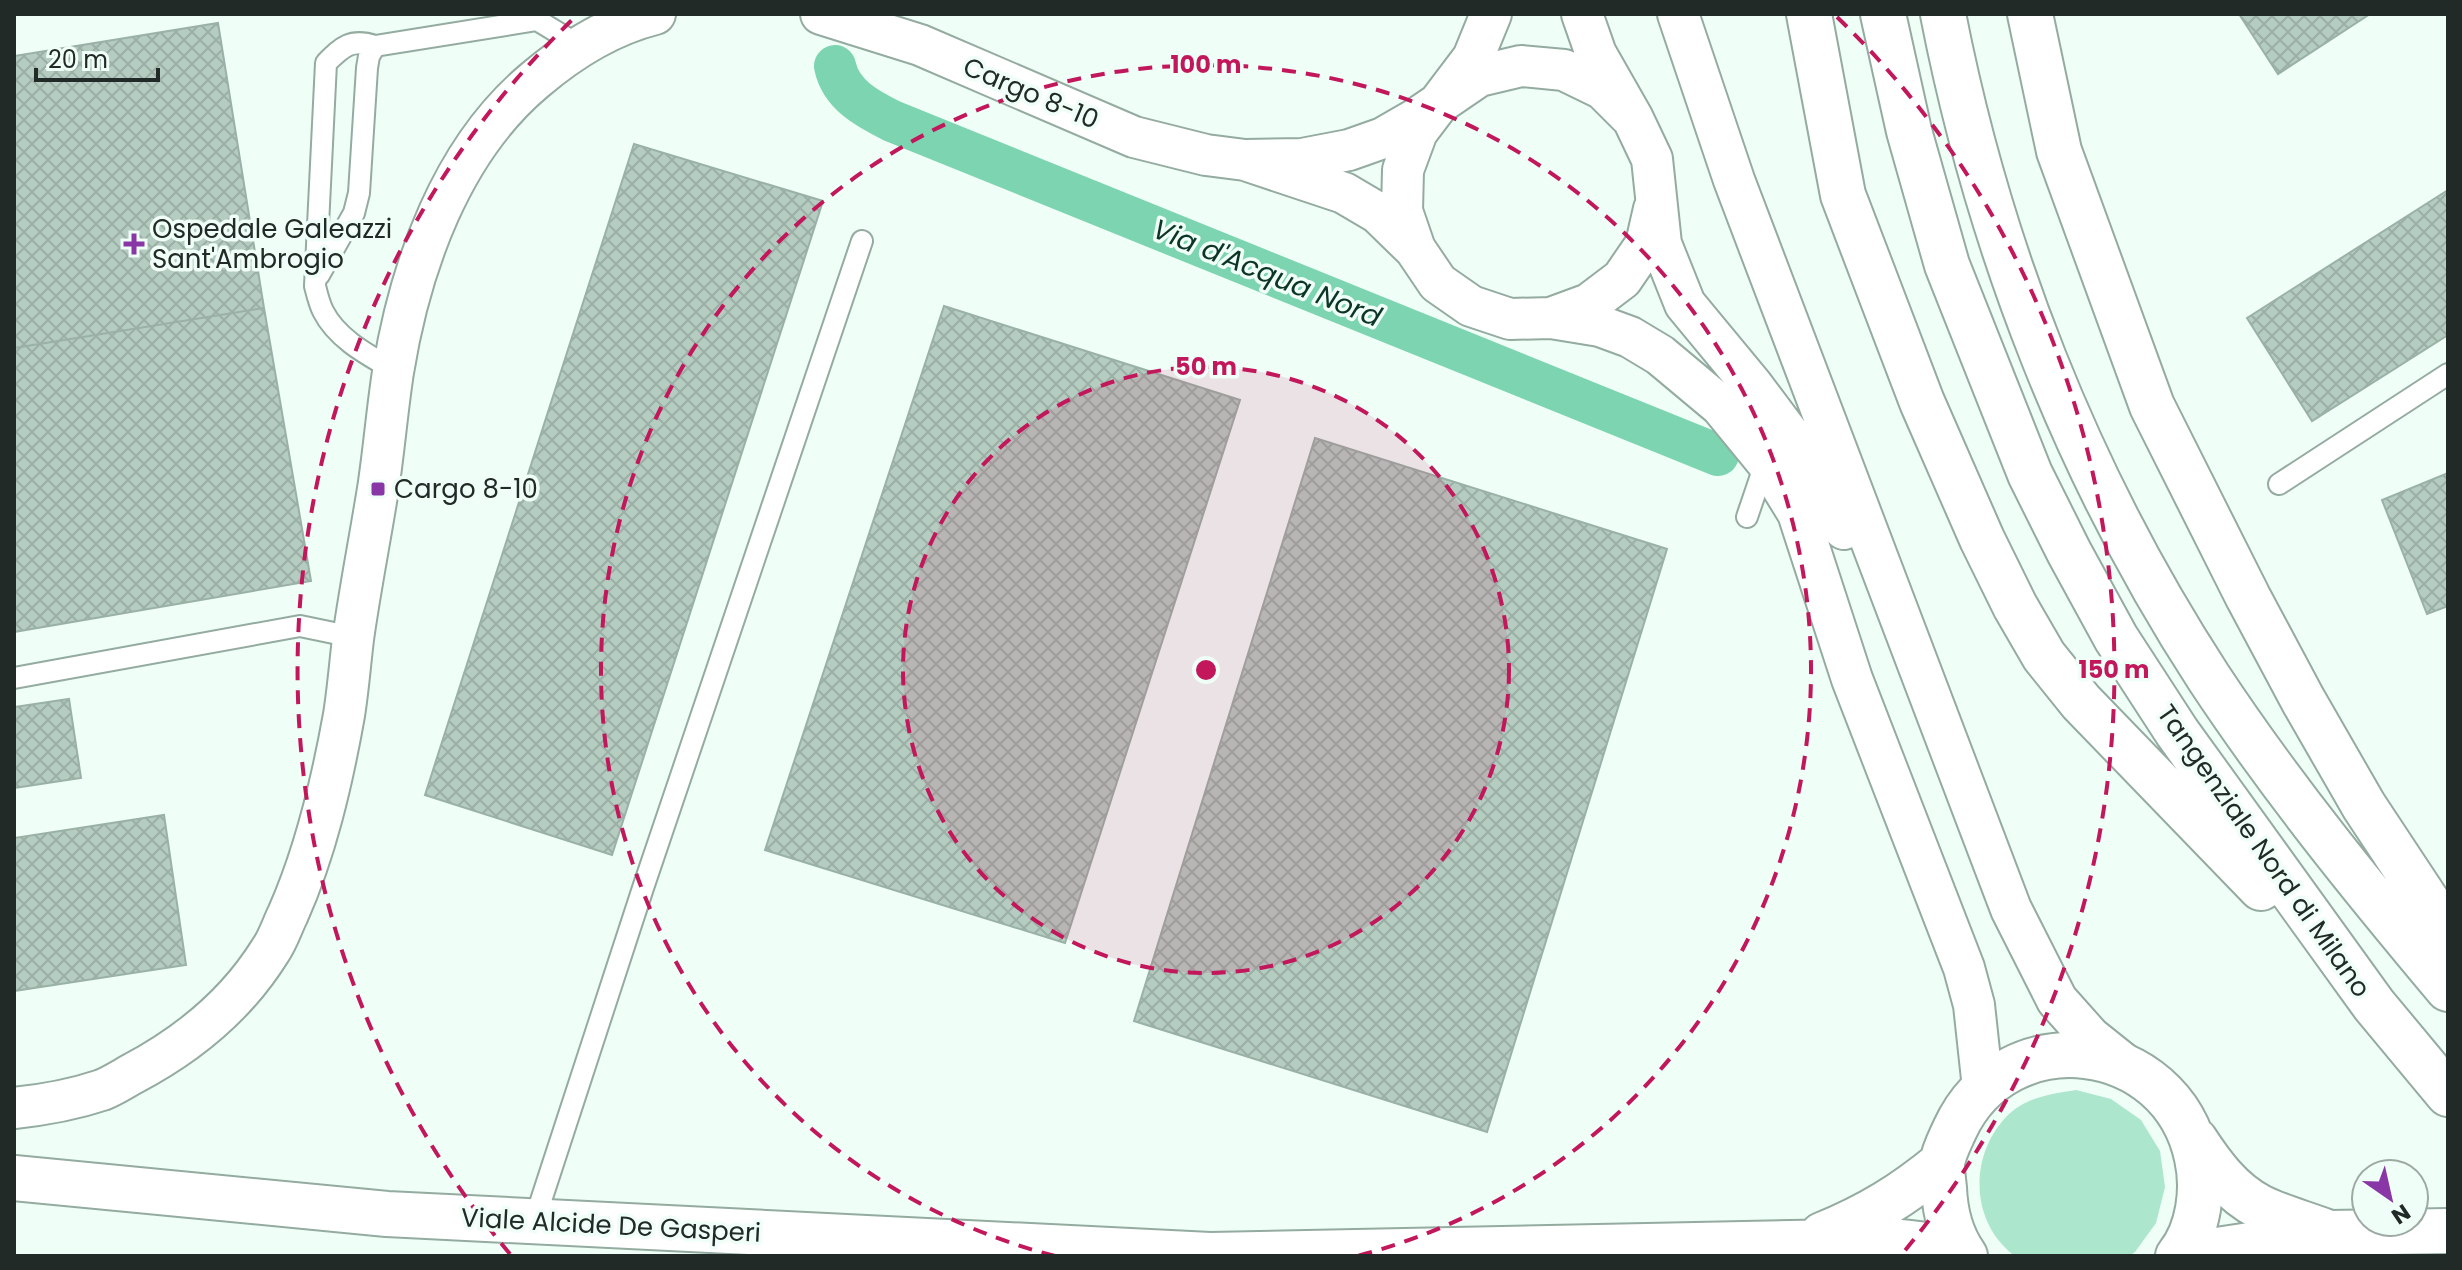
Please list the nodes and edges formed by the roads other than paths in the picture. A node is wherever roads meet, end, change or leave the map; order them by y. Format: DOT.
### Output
graph roads {
  1 [pos="655,14"];
  2 [pos="821,14"];
  3 [pos="1491,14"];
  4 [pos="1582,14"];
  5 [pos="1678,14"];
  6 [pos="1809,14"];
  7 [pos="1883,14"];
  8 [pos="1943,14"];
  9 [pos="2030,14"];
  10 [pos="375,46"];
  11 [pos="580,46"];
  12 [pos="1442,99"];
  13 [pos="1633,119"];
  14 [pos="1245,160"];
  15 [pos="1656,201"];
  16 [pos="862,241"];
  17 [pos="1415,249"];
  18 [pos="315,286"];
  19 [pos="1551,318"];
  20 [pos="394,370"];
  21 [pos="2448,374"];
  22 [pos="1766,461"];
  23 [pos="2279,484"];
  24 [pos="1747,517"];
  25 [pos="353,637"];
  26 [pos="1908,639"];
  27 [pos="14,678"];
  28 [pos="2448,933"];
  29 [pos="2448,989"];
  30 [pos="2374,1005"];
  31 [pos="2125,1065"];
  32 [pos="1983,1088"];
  33 [pos="2448,1094"];
  34 [pos="14,1108"];
  35 [pos="2193,1138"];
  36 [pos="1942,1163"];
  37 [pos="14,1178"];
  38 [pos="534,1222"];
  39 [pos="2448,1231"];
  40 [pos="2330,1233"];
  41 [pos="1799,1245"];
  42 [pos="1952,1256"];
  43 [pos="1965,1256"];
  44 [pos="2178,1256"];
  45 [pos="2204,1256"];
  1 -- 11 [label="street"];
  2 -- 14 [label="street, Cargo 8-10"];
  3 -- 12 [label="street"];
  4 -- 13 [label="street"];
  5 -- 26 [label="street"];
  6 -- 30 [label="main road"];
  7 -- 30 [label="main road, Tangenziale Nord di Milano"];
  8 -- 29 [label="main road, Tangenziale Nord di Milano"];
  9 -- 28 [label="main road"];
  10 -- 11 [label="lane"];
  10 -- 18 [label="lane"];
  10 -- 18 [label="lane"];
  11 -- 20 [label="street"];
  12 -- 13 [label="street"];
  12 -- 14 [label="street"];
  12 -- 17 [label="street"];
  13 -- 15 [label="street"];
  14 -- 17 [label="street"];
  15 -- 19 [label="street"];
  15 -- 26 [label="street"];
  16 -- 38 [label="lane"];
  17 -- 19 [label="street"];
  18 -- 20 [label="lane"];
  19 -- 22 [label="street"];
  20 -- 25 [label="street"];
  21 -- 23 [label="lane"];
  22 -- 24 [label="lane"];
  22 -- 32 [label="street"];
  25 -- 27 [label="lane"];
  25 -- 34 [label="street"];
  26 -- 31 [label="street"];
  30 -- 33 [label="main road, Tangenziale Nord di Milano"];
  31 -- 32 [label="main road"];
  31 -- 35 [label="main road"];
  32 -- 36 [label="main road"];
  35 -- 40 [label="main road"];
  35 -- 44 [label="main road"];
  36 -- 41 [label="main road, Viale Alcide De Gasperi"];
  36 -- 43 [label="main road"];
  37 -- 38 [label="main road, Viale Alcide De Gasperi"];
  38 -- 41 [label="main road, Viale Alcide De Gasperi"];
  39 -- 40 [label="main road"];
  40 -- 45 [label="main road"];
  41 -- 42 [label="main road, Viale Alcide De Gasperi"];
}
